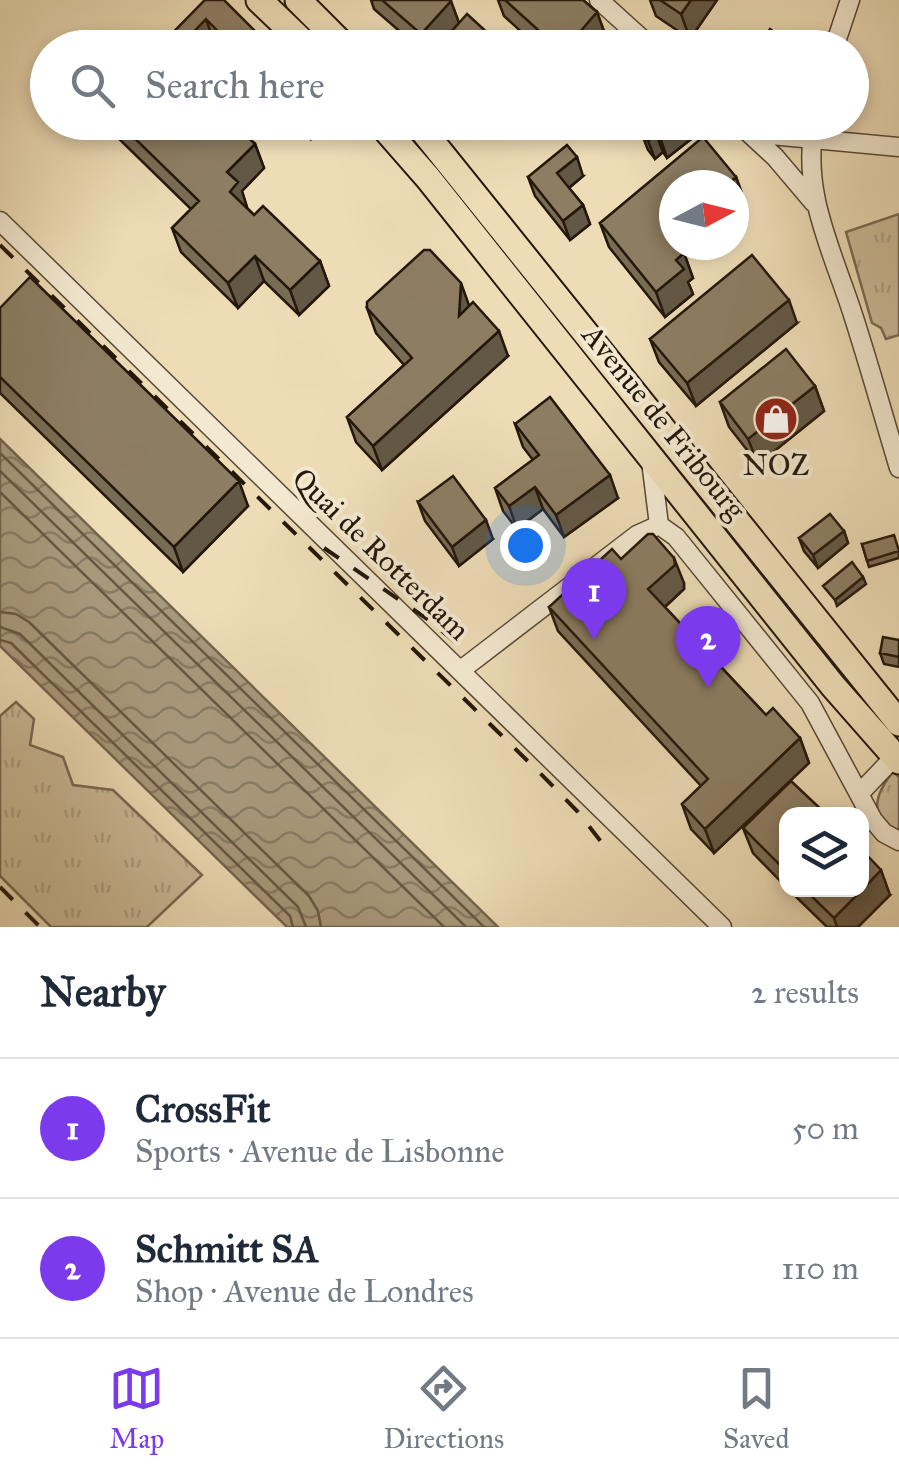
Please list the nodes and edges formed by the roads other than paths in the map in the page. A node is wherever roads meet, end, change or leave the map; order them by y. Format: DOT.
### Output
graph roads {
  1 [pos="259,0"];
  2 [pos="298,0"];
  3 [pos="599,0"];
  4 [pos="850,0"];
  5 [pos="290,30"];
  6 [pos="328,30"];
  7 [pos="632,30"];
  8 [pos="840,30"];
  9 [pos="395,140"];
  10 [pos="430,140"];
  11 [pos="754,140"];
  12 [pos="813,140"];
  13 [pos="861,140"];
  14 [pos="899,147"];
  15 [pos="814,203"];
  16 [pos="0,222"];
  17 [pos="651,458"];
  18 [pos="899,468"];
  19 [pos="659,525"];
  20 [pos="461,670"];
  21 [pos="899,723"];
  22 [pos="898,756"];
  23 [pos="859,794"];
  24 [pos="899,841"];
  25 [pos="722,927"];
  1 -- 5 [label="main road"];
  2 -- 6 [label="main road"];
  3 -- 7 [label="street"];
  4 -- 8 [label="street"];
  9 -- 17 [label="main road, Avenue de Fribourg"];
  10 -- 21 [label="main road, Avenue de Fribourg"];
  11 -- 15 [label="street"];
  12 -- 15 [label="street"];
  13 -- 14 [label="street"];
  15 -- 18 [label="street"];
  16 -- 20 [label="street, Quai de Rotterdam"];
  17 -- 19 [label="street"];
  17 -- 22 [label="main road, Avenue de Fribourg"];
  19 -- 20 [label="street"];
  19 -- 23 [label="street"];
  20 -- 25 [label="street, Quai de Rotterdam"];
  22 -- 23 [label="street"];
  23 -- 24 [label="street"];
}
